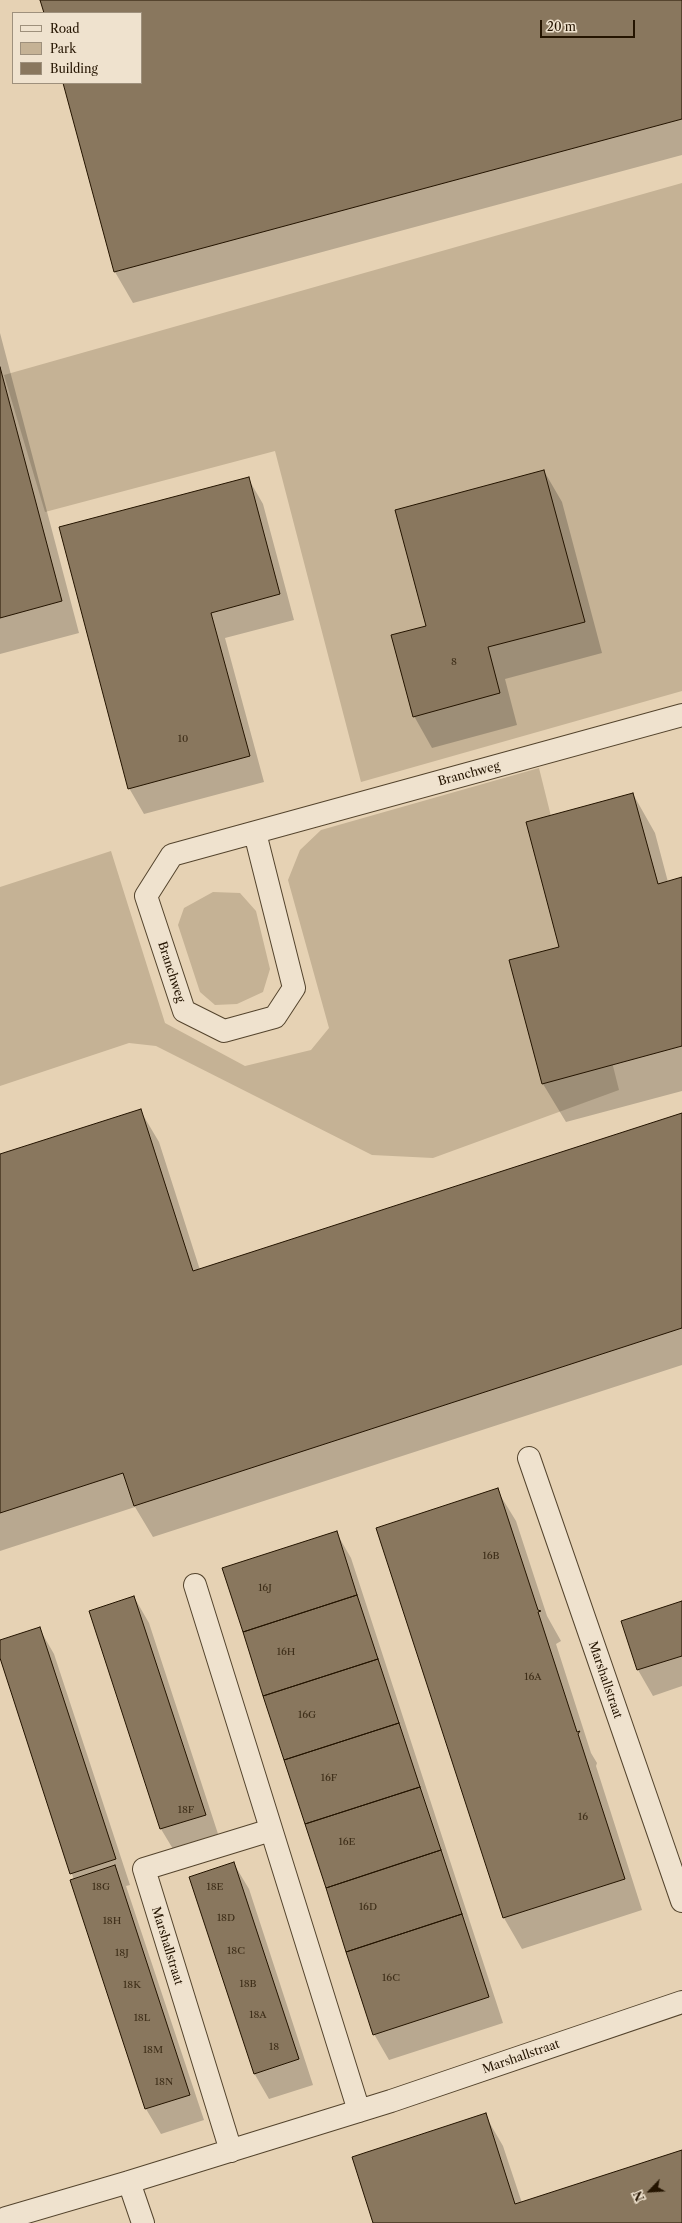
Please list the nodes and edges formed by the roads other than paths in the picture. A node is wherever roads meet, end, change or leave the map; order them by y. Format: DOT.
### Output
graph roads {
  1 [pos="682,715"];
  2 [pos="255,833"];
  3 [pos="529,1458"];
  4 [pos="195,1585"];
  5 [pos="271,1830"];
  6 [pos="682,1901"];
  7 [pos="682,2002"];
  8 [pos="359,2111"];
  9 [pos="231,2151"];
  10 [pos="129,2182"];
  11 [pos="6,2218"];
  12 [pos="143,2223"];
  1 -- 2 [label="street, Branchweg"];
  2 -- 2 [label="street, Branchweg"];
  3 -- 6 [label="street, Marshallstraat"];
  4 -- 5 [label="street"];
  5 -- 8 [label="street"];
  5 -- 9 [label="street, Marshallstraat"];
  7 -- 8 [label="street, Marshallstraat"];
  8 -- 9 [label="street, Marshallstraat"];
  9 -- 10 [label="street, Marshallstraat"];
  10 -- 11 [label="street, Marshallstraat"];
  10 -- 12 [label="street"];
}
